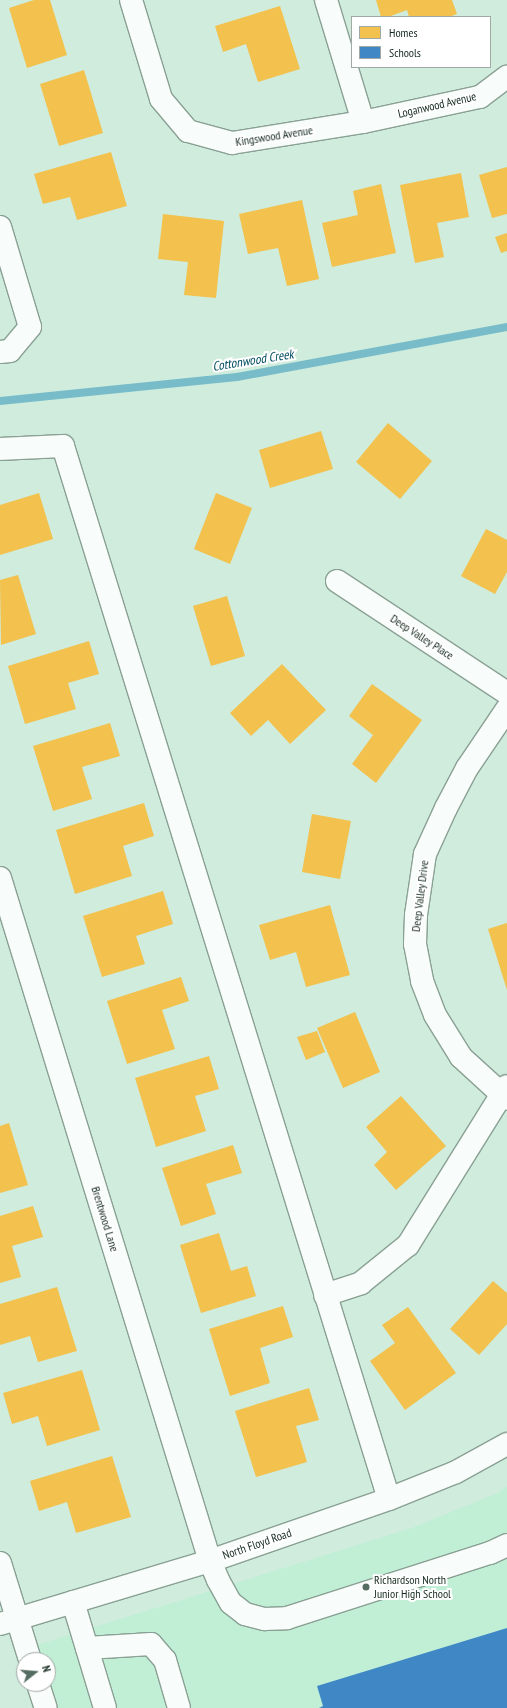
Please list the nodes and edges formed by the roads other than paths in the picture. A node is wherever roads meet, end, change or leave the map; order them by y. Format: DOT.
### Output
graph roads {
  1 [pos="131,0"];
  2 [pos="326,0"];
  3 [pos="507,77"];
  4 [pos="363,122"];
  5 [pos="0,227"];
  6 [pos="0,352"];
  7 [pos="0,449"];
  8 [pos="337,581"];
  9 [pos="507,693"];
  10 [pos="507,709"];
  11 [pos="0,878"];
  12 [pos="505,1093"];
  13 [pos="325,1295"];
  14 [pos="507,1444"];
  15 [pos="389,1499"];
  16 [pos="507,1545"];
  17 [pos="210,1561"];
  18 [pos="0,1563"];
  19 [pos="73,1602"];
  20 [pos="8,1622"];
  21 [pos="87,1648"];
  22 [pos="25,1652"];
  23 [pos="41,1692"];
  24 [pos="46,1708"];
  25 [pos="105,1708"];
  26 [pos="179,1708"];
  1 -- 4 [label="street, Kingswood Avenue"];
  2 -- 4 [label="street"];
  3 -- 4 [label="street, Loganwood Avenue"];
  5 -- 6 [label="street"];
  7 -- 13 [label="street"];
  8 -- 9 [label="street, Deep Valley Place"];
  10 -- 12 [label="street, Deep Valley Drive"];
  11 -- 17 [label="street, Brentwood Lane"];
  12 -- 13 [label="street"];
  13 -- 15 [label="street"];
  14 -- 15 [label="street, North Floyd Road"];
  15 -- 17 [label="street, North Floyd Road"];
  16 -- 17 [label="street, Brentwood Lane"];
  17 -- 19 [label="street, North Floyd Road"];
  18 -- 20 [label="street"];
  19 -- 20 [label="street, North Floyd Road"];
  19 -- 21 [label="street"];
  20 -- 22 [label="street"];
  21 -- 25 [label="street"];
  21 -- 26 [label="street"];
  23 -- 24 [label="street"];
}
